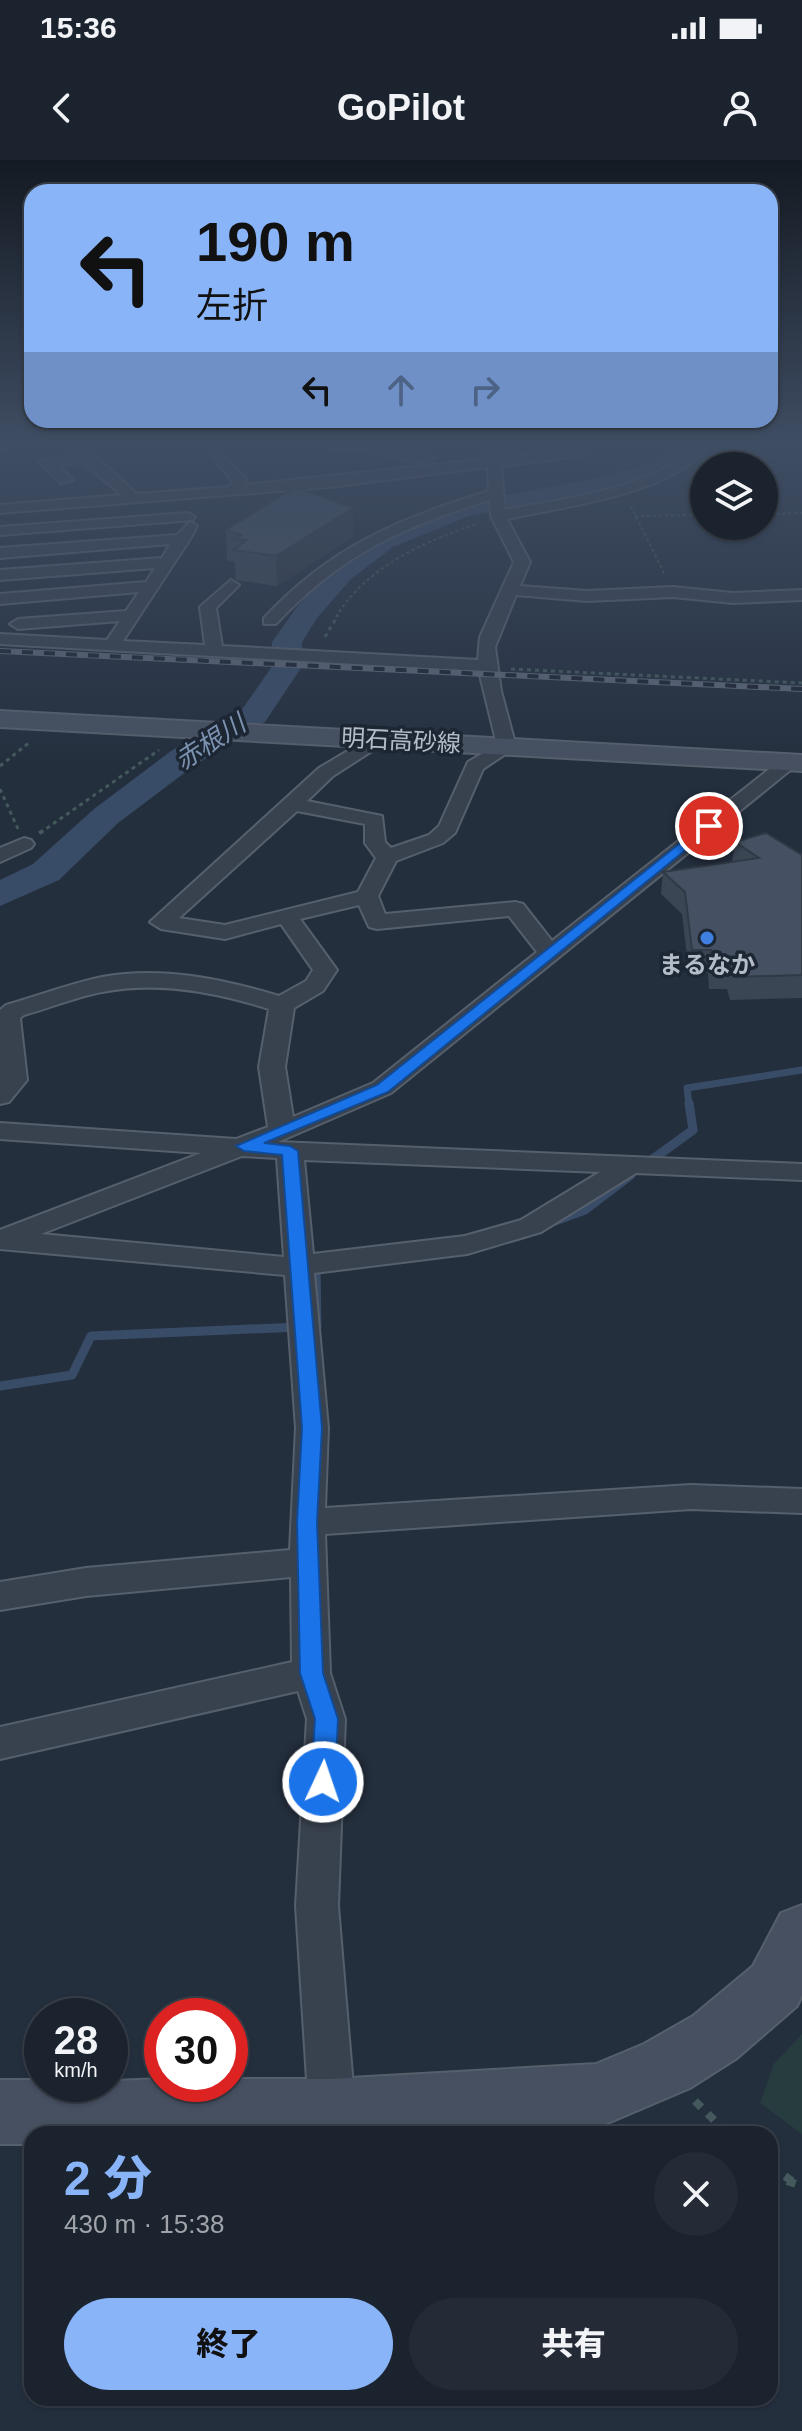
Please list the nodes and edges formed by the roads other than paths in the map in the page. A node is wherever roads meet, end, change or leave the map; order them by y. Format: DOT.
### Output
graph roads {
  1 [pos="174,552"];
  2 [pos="350,552"];
  3 [pos="517,552"];
  4 [pos="167,562"];
  5 [pos="0,575"];
  6 [pos="231,585"];
  7 [pos="151,586"];
  8 [pos="514,590"];
  9 [pos="802,595"];
  10 [pos="0,599"];
  11 [pos="132,615"];
  12 [pos="270,621"];
  13 [pos="0,626"];
  14 [pos="0,639"];
  15 [pos="112,645"];
  16 [pos="213,650"];
  17 [pos="486,666"];
  18 [pos="0,719"];
  19 [pos="380,740"];
  20 [pos="507,747"];
  21 [pos="798,766"];
  22 [pos="292,804"];
  23 [pos="24,844"];
  24 [pos="0,856"];
  25 [pos="387,857"];
  26 [pos="367,896"];
  27 [pos="286,916"];
  28 [pos="550,953"];
  29 [pos="282,1005"];
  30 [pos="0,1096"];
  31 [pos="0,1131"];
  32 [pos="286,1141"];
  33 [pos="244,1146"];
  34 [pos="627,1167"];
  35 [pos="802,1172"];
  36 [pos="0,1240"];
  37 [pos="301,1265"];
  38 [pos="802,1501"];
  39 [pos="307,1522"];
  40 [pos="308,1562"];
  41 [pos="0,1596"];
  42 [pos="311,1673"];
  43 [pos="0,1743"];
  44 [pos="802,1932"];
  45 [pos="332,2111"];
  46 [pos="0,2112"];
  1 -- 4 [label="street"];
  2 -- 12 [label="street"];
  3 -- 8 [label="street"];
  4 -- 5 [label="street"];
  4 -- 7 [label="street"];
  6 -- 16 [label="street"];
  7 -- 10 [label="street"];
  7 -- 11 [label="street"];
  8 -- 9 [label="street"];
  8 -- 17 [label="street"];
  11 -- 13 [label="street"];
  11 -- 15 [label="street"];
  14 -- 15 [label="street"];
  15 -- 16 [label="street"];
  16 -- 17 [label="street"];
  17 -- 20 [label="street"];
  18 -- 19 [label="main road, 明石高砂線"];
  19 -- 20 [label="main road, 明石高砂線"];
  19 -- 22 [label="street"];
  20 -- 21 [label="main road, 明石高砂線"];
  20 -- 25 [label="street"];
  21 -- 28 [label="street"];
  22 -- 25 [label="street"];
  22 -- 27 [label="street"];
  23 -- 24 [label="street"];
  25 -- 26 [label="street"];
  26 -- 27 [label="street"];
  26 -- 28 [label="street"];
  27 -- 29 [label="street"];
  28 -- 32 [label="street"];
  29 -- 30 [label="street"];
  29 -- 32 [label="street"];
  31 -- 33 [label="street"];
  32 -- 33 [label="street"];
  32 -- 34 [label="street"];
  32 -- 37 [label="street"];
  33 -- 36 [label="street"];
  34 -- 35 [label="street"];
  34 -- 37 [label="street"];
  36 -- 37 [label="street"];
  37 -- 39 [label="street"];
  38 -- 39 [label="street"];
  39 -- 40 [label="street"];
  40 -- 41 [label="street"];
  40 -- 42 [label="street"];
  42 -- 43 [label="street"];
  42 -- 45 [label="street"];
  44 -- 45 [label="main road"];
  45 -- 46 [label="main road"];
}
